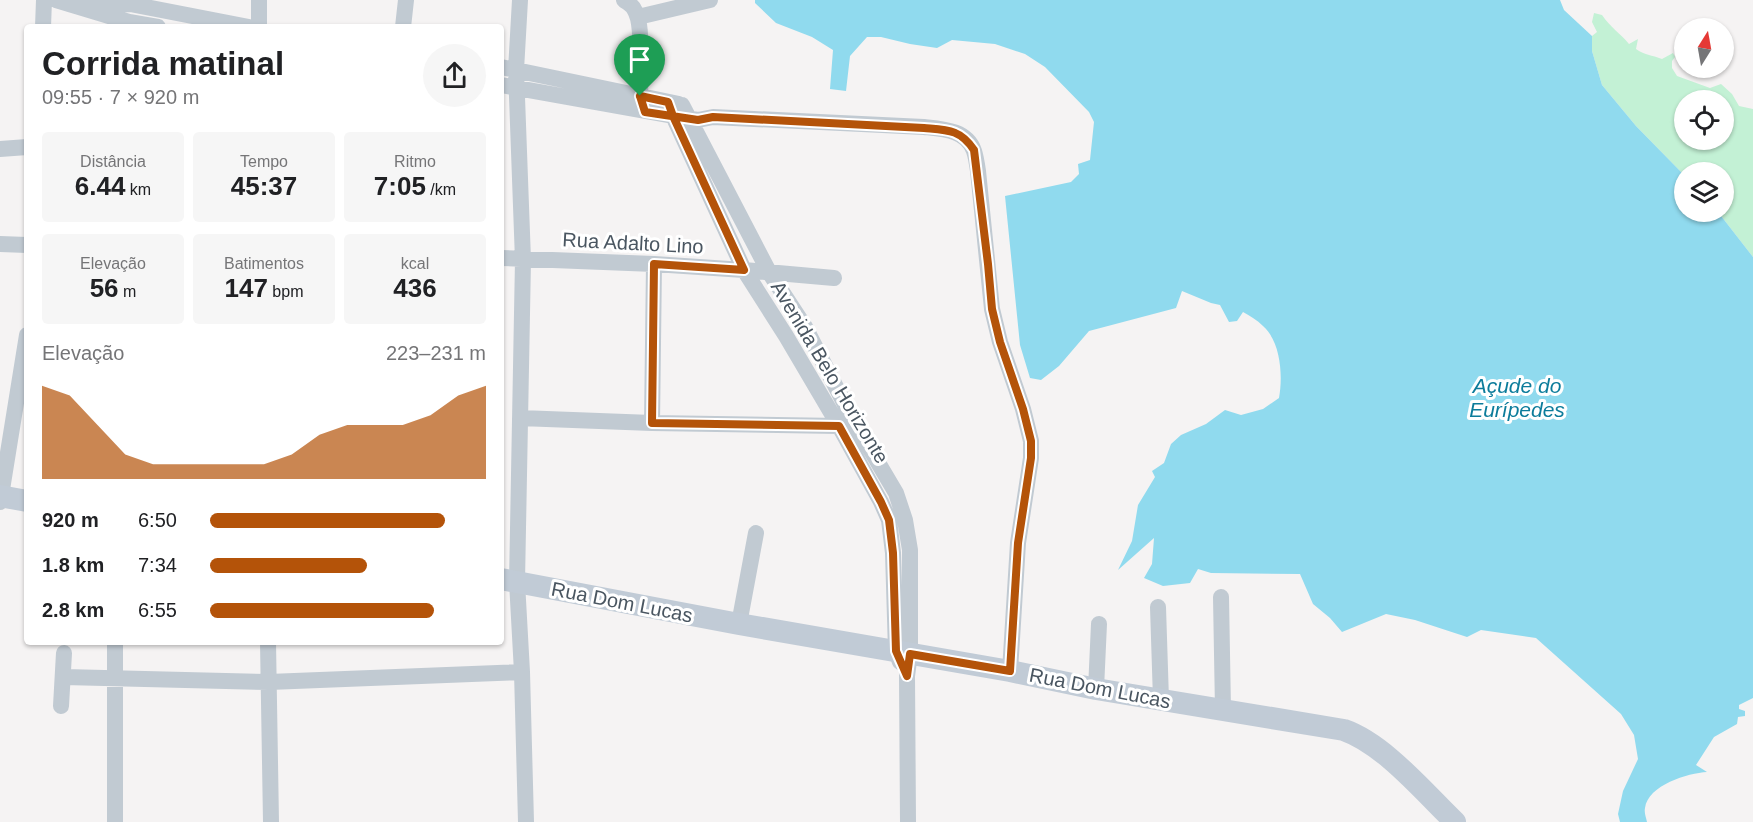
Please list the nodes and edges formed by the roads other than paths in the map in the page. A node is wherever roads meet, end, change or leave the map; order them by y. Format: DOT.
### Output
graph roads {
  1 [pos="44,0"];
  2 [pos="56,0"];
  3 [pos="259,0"];
  4 [pos="406,0"];
  5 [pos="520,0"];
  6 [pos="624,0"];
  7 [pos="710,0"];
  8 [pos="130,2"];
  9 [pos="80,6"];
  10 [pos="638,16"];
  11 [pos="43,24"];
  12 [pos="129,24"];
  13 [pos="235,24"];
  14 [pos="259,24"];
  15 [pos="403,24"];
  16 [pos="508,69"];
  17 [pos="509,87"];
  18 [pos="643,104"];
  19 [pos="678,110"];
  20 [pos="24,147"];
  21 [pos="0,148"];
  22 [pos="0,244"];
  23 [pos="24,245"];
  24 [pos="504,258"];
  25 [pos="523,260"];
  26 [pos="654,264"];
  27 [pos="744,270"];
  28 [pos="769,272"];
  29 [pos="834,278"];
  30 [pos="804,327"];
  31 [pos="786,336"];
  32 [pos="24,353"];
  33 [pos="520,418"];
  34 [pos="652,423"];
  35 [pos="846,424"];
  36 [pos="0,498"];
  37 [pos="24,501"];
  38 [pos="756,533"];
  39 [pos="509,581"];
  40 [pos="1221,597"];
  41 [pos="1158,607"];
  42 [pos="739,624"];
  43 [pos="1099,624"];
  44 [pos="115,645"];
  45 [pos="268,645"];
  46 [pos="64,652"];
  47 [pos="904,660"];
  48 [pos="1010,671"];
  49 [pos="522,672"];
  50 [pos="63,677"];
  51 [pos="115,679"];
  52 [pos="270,682"];
  53 [pos="1096,689"];
  54 [pos="1161,700"];
  55 [pos="61,706"];
  56 [pos="1223,710"];
  57 [pos="115,822"];
  58 [pos="271,822"];
  59 [pos="526,822"];
  60 [pos="908,822"];
  61 [pos="1455,822"];
  1 -- 11 [label="street"];
  2 -- 9 [label="street"];
  3 -- 14 [label="street"];
  4 -- 15 [label="street"];
  5 -- 16 [label="street"];
  6 -- 10 [label="street"];
  7 -- 10 [label="street"];
  8 -- 9 [label="street"];
  8 -- 12 [label="street"];
  8 -- 13 [label="street"];
  9 -- 12 [label="street"];
  10 -- 18 [label="street"];
  16 -- 17 [label="street"];
  16 -- 18 [label="street"];
  17 -- 18 [label="street"];
  17 -- 25 [label="street"];
  18 -- 19 [label="street"];
  19 -- 27 [label="street, Avenida Belo Horizonte"];
  19 -- 28 [label="street, Avenida Belo Horizonte"];
  19 -- 48 [label="street"];
  20 -- 21 [label="street"];
  22 -- 23 [label="street"];
  24 -- 25 [label="street, Rua Adalto Lino"];
  25 -- 26 [label="street, Rua Adalto Lino"];
  25 -- 33 [label="street"];
  26 -- 27 [label="street, Rua Adalto Lino"];
  26 -- 34 [label="street"];
  27 -- 28 [label="street, Rua Adalto Lino"];
  27 -- 31 [label="street, Avenida Belo Horizonte"];
  28 -- 29 [label="street, Rua Adalto Lino"];
  28 -- 30 [label="street, Avenida Belo Horizonte"];
  30 -- 31 [label="street"];
  30 -- 35 [label="street, Avenida Belo Horizonte"];
  31 -- 35 [label="street, Avenida Belo Horizonte"];
  32 -- 36 [label="street"];
  33 -- 34 [label="street"];
  33 -- 39 [label="street"];
  34 -- 35 [label="street"];
  35 -- 47 [label="street, Avenida Belo Horizonte"];
  36 -- 37 [label="street"];
  38 -- 42 [label="street"];
  39 -- 42 [label="street, Rua Dom Lucas"];
  39 -- 49 [label="street"];
  40 -- 56 [label="street"];
  41 -- 54 [label="street"];
  42 -- 47 [label="street, Rua Dom Lucas"];
  43 -- 53 [label="street"];
  44 -- 51 [label="street"];
  45 -- 52 [label="street"];
  46 -- 50 [label="street"];
  47 -- 48 [label="street, Rua Dom Lucas"];
  47 -- 60 [label="street, Avenida Belo Horizonte"];
  48 -- 53 [label="street, Rua Dom Lucas"];
  49 -- 52 [label="street"];
  49 -- 59 [label="street"];
  50 -- 51 [label="street"];
  50 -- 55 [label="street"];
  51 -- 52 [label="street"];
  51 -- 57 [label="street"];
  52 -- 58 [label="street"];
  53 -- 54 [label="street, Rua Dom Lucas"];
  54 -- 56 [label="street, Rua Dom Lucas"];
  56 -- 61 [label="street, Rua Dom Lucas"];
}
